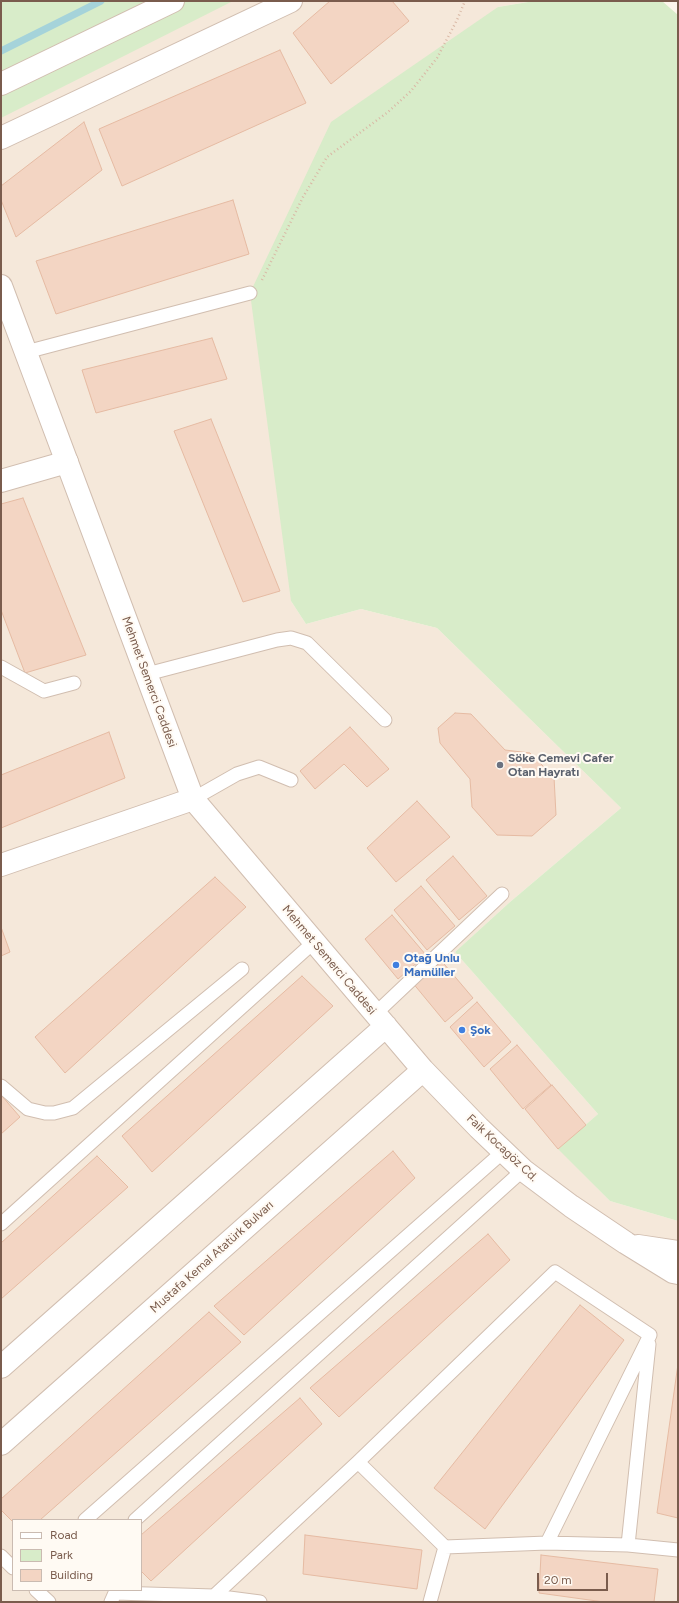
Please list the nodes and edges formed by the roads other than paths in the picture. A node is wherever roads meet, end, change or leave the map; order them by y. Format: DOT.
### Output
graph roads {
  1 [pos="173,1"];
  2 [pos="291,1"];
  3 [pos="1,84"];
  4 [pos="1,138"];
  5 [pos="1,286"];
  6 [pos="250,293"];
  7 [pos="26,352"];
  8 [pos="67,462"];
  9 [pos="1,481"];
  10 [pos="1,667"];
  11 [pos="147,674"];
  12 [pos="74,683"];
  13 [pos="385,720"];
  14 [pos="290,780"];
  15 [pos="193,799"];
  16 [pos="1,865"];
  17 [pos="502,894"];
  18 [pos="314,942"];
  19 [pos="242,969"];
  20 [pos="380,1020"];
  21 [pos="423,1070"];
  22 [pos="1,1086"];
  23 [pos="504,1151"];
  24 [pos="524,1170"];
  25 [pos="1,1224"];
  26 [pos="626,1243"];
  27 [pos="678,1252"];
  28 [pos="678,1273"];
  29 [pos="650,1335"];
  30 [pos="1,1367"];
  31 [pos="1,1444"];
  32 [pos="358,1462"];
  33 [pos="86,1519"];
  34 [pos="136,1519"];
  35 [pos="547,1543"];
  36 [pos="628,1545"];
  37 [pos="445,1547"];
  38 [pos="678,1550"];
  39 [pos="1,1556"];
  40 [pos="12,1567"];
  41 [pos="37,1591"];
  42 [pos="114,1595"];
  43 [pos="214,1596"];
  44 [pos="49,1602"];
  45 [pos="260,1602"];
  46 [pos="430,1602"];
  1 -- 3 [label="street"];
  2 -- 4 [label="street"];
  5 -- 7 [label="street, Mehmet Semerci Caddesi"];
  6 -- 7 [label="lane"];
  7 -- 8 [label="street, Mehmet Semerci Caddesi"];
  8 -- 9 [label="street"];
  8 -- 11 [label="street, Mehmet Semerci Caddesi"];
  10 -- 12 [label="lane"];
  11 -- 13 [label="lane"];
  11 -- 15 [label="street, Mehmet Semerci Caddesi"];
  14 -- 15 [label="lane"];
  15 -- 16 [label="street"];
  15 -- 18 [label="street, Mehmet Semerci Caddesi"];
  17 -- 20 [label="lane"];
  18 -- 20 [label="street, Mehmet Semerci Caddesi"];
  18 -- 25 [label="lane"];
  19 -- 22 [label="lane"];
  20 -- 21 [label="street, Faik Kocagöz Cd."];
  20 -- 30 [label="street"];
  21 -- 23 [label="street, Faik Kocagöz Cd."];
  21 -- 31 [label="street, Mustafa Kemal Atatürk Bulvarı"];
  23 -- 24 [label="street, Faik Kocagöz Cd."];
  23 -- 33 [label="lane"];
  24 -- 26 [label="street, Faik Kocagöz Cd."];
  24 -- 34 [label="lane"];
  26 -- 27 [label="street"];
  26 -- 28 [label="street, Faik Kocagöz Cd."];
  29 -- 32 [label="lane"];
  29 -- 35 [label="lane"];
  29 -- 36 [label="lane"];
  32 -- 37 [label="lane"];
  32 -- 43 [label="lane"];
  35 -- 36 [label="lane"];
  35 -- 37 [label="lane"];
  36 -- 38 [label="lane"];
  37 -- 46 [label="lane"];
  39 -- 40 [label="lane"];
  41 -- 44 [label="lane"];
  42 -- 43 [label="lane"];
  43 -- 45 [label="lane"];
}
